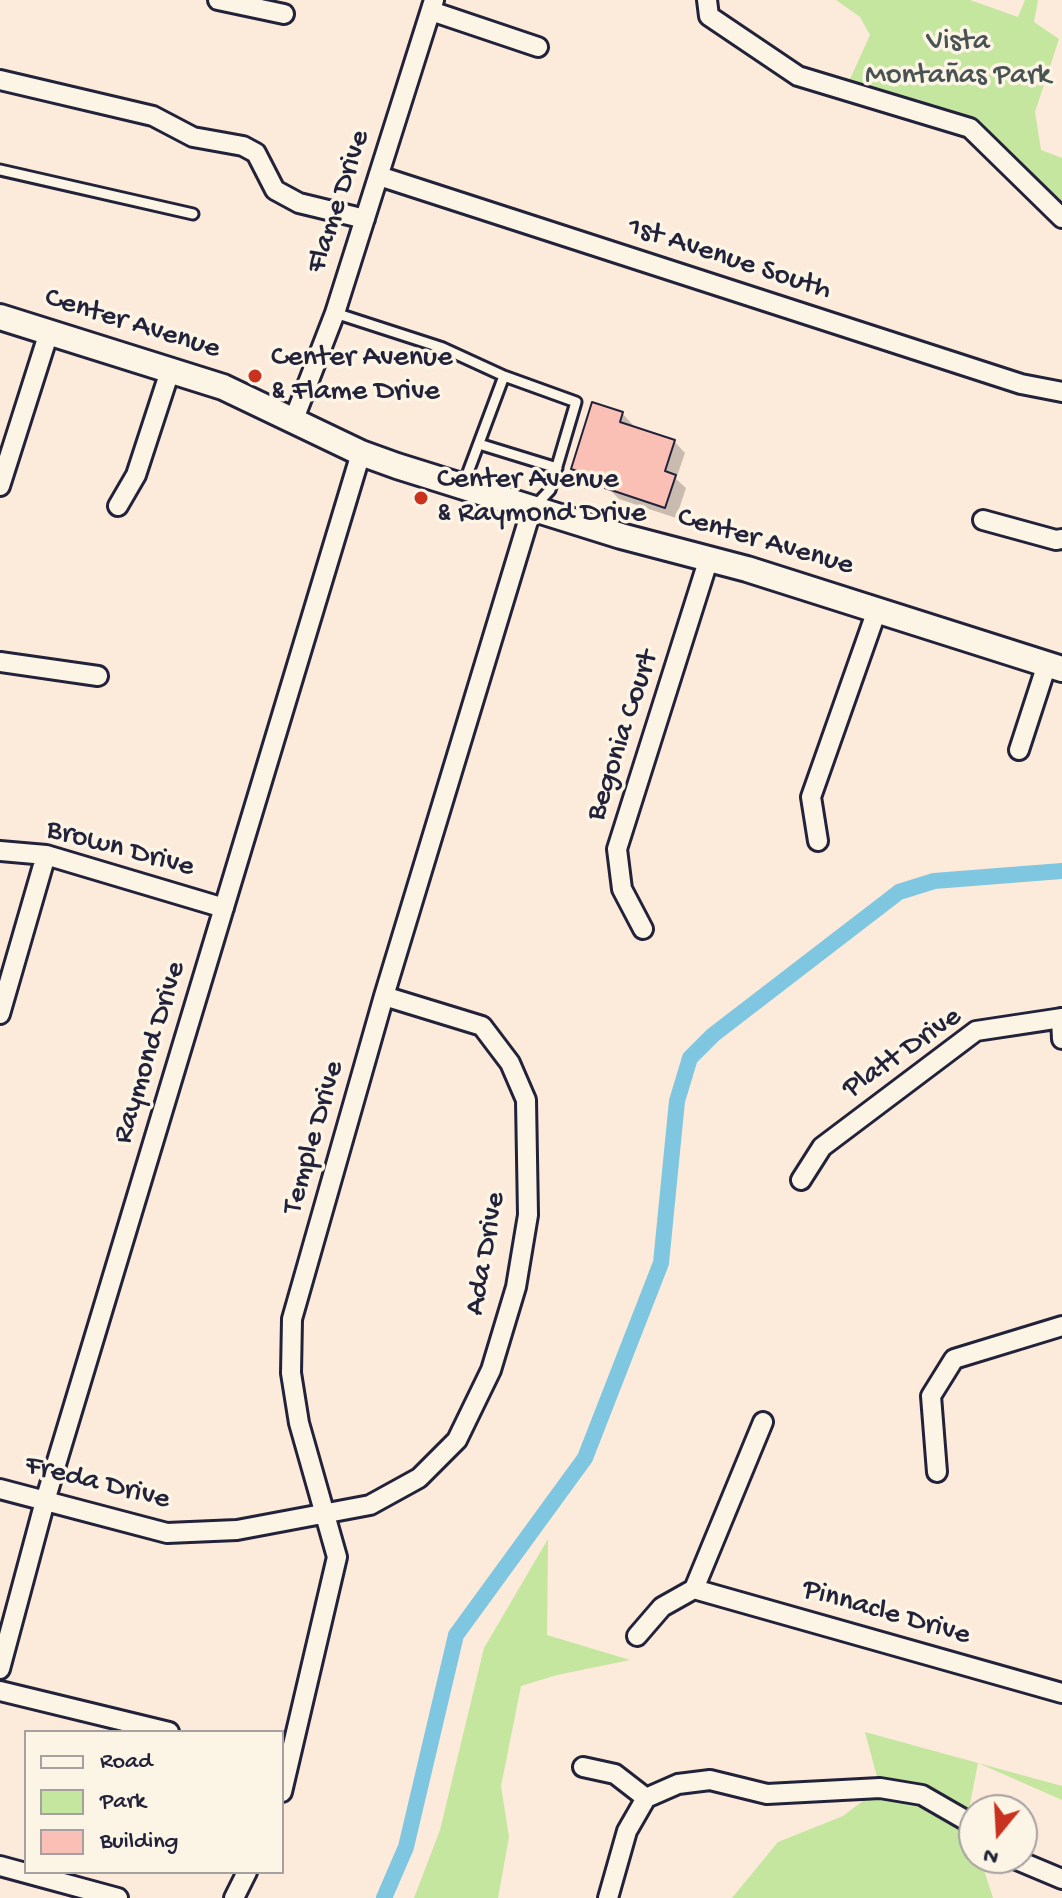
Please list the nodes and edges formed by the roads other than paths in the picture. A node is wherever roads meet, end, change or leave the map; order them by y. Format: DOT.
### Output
graph roads {
  1 [pos="218,0"];
  2 [pos="707,0"];
  3 [pos="433,5"];
  4 [pos="284,14"];
  5 [pos="538,47"];
  6 [pos="0,80"];
  7 [pos="0,170"];
  8 [pos="379,176"];
  9 [pos="193,214"];
  10 [pos="1062,218"];
  11 [pos="365,219"];
  12 [pos="335,313"];
  13 [pos="0,317"];
  14 [pos="49,332"];
  15 [pos="170,371"];
  16 [pos="504,376"];
  17 [pos="1062,392"];
  18 [pos="294,419"];
  19 [pos="479,444"];
  20 [pos="361,453"];
  21 [pos="557,468"];
  22 [pos="0,486"];
  23 [pos="463,487"];
  24 [pos="118,506"];
  25 [pos="532,508"];
  26 [pos="983,520"];
  27 [pos="1062,539"];
  28 [pos="709,558"];
  29 [pos="877,610"];
  30 [pos="0,662"];
  31 [pos="1055,666"];
  32 [pos="98,676"];
  33 [pos="1019,750"];
  34 [pos="818,841"];
  35 [pos="0,851"];
  36 [pos="46,855"];
  37 [pos="224,908"];
  38 [pos="643,929"];
  39 [pos="384,996"];
  40 [pos="0,1014"];
  41 [pos="1061,1018"];
  42 [pos="1062,1039"];
  43 [pos="801,1180"];
  44 [pos="1062,1326"];
  45 [pos="763,1422"];
  46 [pos="937,1472"];
  47 [pos="0,1489"];
  48 [pos="45,1501"];
  49 [pos="324,1516"];
  50 [pos="694,1589"];
  51 [pos="637,1636"];
  52 [pos="0,1669"];
  53 [pos="0,1691"];
  54 [pos="1062,1693"];
  55 [pos="161,1730"];
  56 [pos="287,1761"];
  57 [pos="583,1767"];
  58 [pos="646,1798"];
  59 [pos="958,1816"];
  60 [pos="0,1866"];
  61 [pos="1038,1869"];
  62 [pos="24,1873"];
  63 [pos="30,1874"];
  64 [pos="246,1874"];
  65 [pos="1062,1879"];
  66 [pos="118,1898"];
  67 [pos="234,1898"];
  68 [pos="608,1898"];
  1 -- 4 [label="street"];
  2 -- 10 [label="street"];
  3 -- 5 [label="street"];
  3 -- 8 [label="street, Flame Drive"];
  6 -- 11 [label="street"];
  7 -- 9 [label="lane"];
  8 -- 11 [label="street, Flame Drive"];
  8 -- 17 [label="street, 1st Avenue South"];
  11 -- 12 [label="street, Flame Drive"];
  12 -- 16 [label="lane"];
  12 -- 18 [label="street, Flame Drive"];
  13 -- 14 [label="street, Center Avenue"];
  14 -- 15 [label="street, Center Avenue"];
  14 -- 22 [label="street"];
  15 -- 18 [label="street, Center Avenue"];
  15 -- 24 [label="street"];
  16 -- 19 [label="lane"];
  16 -- 21 [label="lane"];
  18 -- 20 [label="street, Center Avenue"];
  19 -- 21 [label="lane"];
  19 -- 23 [label="lane"];
  20 -- 23 [label="street, Center Avenue"];
  20 -- 37 [label="street, Raymond Drive"];
  21 -- 25 [label="lane"];
  23 -- 25 [label="street, Center Avenue"];
  25 -- 28 [label="street, Center Avenue"];
  25 -- 39 [label="street, Temple Drive"];
  26 -- 27 [label="street"];
  28 -- 29 [label="street, Center Avenue"];
  28 -- 38 [label="street, Begonia Court"];
  29 -- 31 [label="street, Center Avenue"];
  29 -- 34 [label="street"];
  30 -- 32 [label="street"];
  31 -- 33 [label="street"];
  35 -- 36 [label="street, Brown Drive"];
  36 -- 37 [label="street, Brown Drive"];
  36 -- 40 [label="street"];
  37 -- 48 [label="street, Raymond Drive"];
  39 -- 49 [label="street, Temple Drive"];
  39 -- 49 [label="street, Ada Drive"];
  41 -- 42 [label="street"];
  41 -- 43 [label="street, Platt Drive"];
  44 -- 46 [label="street"];
  45 -- 50 [label="street"];
  47 -- 48 [label="street, Freda Drive"];
  48 -- 49 [label="street, Freda Drive"];
  48 -- 52 [label="street, Raymond Drive"];
  49 -- 56 [label="street, Temple Drive"];
  50 -- 51 [label="street"];
  50 -- 54 [label="street, Pinnacle Drive"];
  53 -- 55 [label="street"];
  57 -- 58 [label="street"];
  58 -- 59 [label="street"];
  58 -- 68 [label="street"];
  60 -- 62 [label="street"];
  61 -- 65 [label="street"];
  63 -- 66 [label="street"];
  64 -- 67 [label="street"];
}
